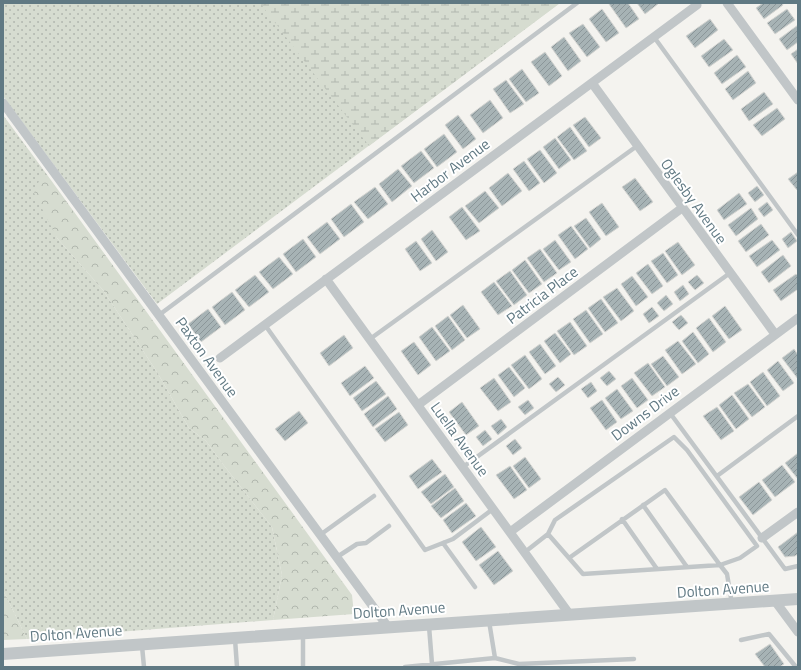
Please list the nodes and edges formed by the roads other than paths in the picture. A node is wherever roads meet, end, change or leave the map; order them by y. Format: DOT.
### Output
graph roads {
  1 [pos="577,3"];
  2 [pos="727,3"];
  3 [pos="697,5"];
  4 [pos="654,37"];
  5 [pos="592,83"];
  6 [pos="798,100"];
  7 [pos="3,103"];
  8 [pos="637,146"];
  9 [pos="682,208"];
  10 [pos="798,235"];
  11 [pos="730,273"];
  12 [pos="326,279"];
  13 [pos="159,315"];
  14 [pos="798,318"];
  15 [pos="265,325"];
  16 [pos="775,334"];
  17 [pos="370,340"];
  18 [pos="220,358"];
  19 [pos="418,405"];
  20 [pos="670,413"];
  21 [pos="798,416"];
  22 [pos="463,467"];
  23 [pos="717,476"];
  24 [pos="374,496"];
  25 [pos="643,505"];
  26 [pos="494,509"];
  27 [pos="798,512"];
  28 [pos="622,519"];
  29 [pos="389,526"];
  30 [pos="510,532"];
  31 [pos="548,534"];
  32 [pos="320,535"];
  33 [pos="762,538"];
  34 [pos="443,543"];
  35 [pos="524,552"];
  36 [pos="337,557"];
  37 [pos="569,558"];
  38 [pos="720,565"];
  39 [pos="798,566"];
  40 [pos="687,567"];
  41 [pos="657,569"];
  42 [pos="475,588"];
  43 [pos="798,599"];
  44 [pos="775,601"];
  45 [pos="732,604"];
  46 [pos="570,615"];
  47 [pos="489,620"];
  48 [pos="429,624"];
  49 [pos="388,627"];
  50 [pos="798,632"];
  51 [pos="303,633"];
  52 [pos="234,638"];
  53 [pos="741,640"];
  54 [pos="142,644"];
  55 [pos="3,654"];
  56 [pos="495,658"];
  57 [pos="634,659"];
  58 [pos="432,664"];
  59 [pos="144,667"];
  60 [pos="237,667"];
  61 [pos="303,667"];
  62 [pos="405,667"];
  63 [pos="796,667"];
  1 -- 13 [label="lane"];
  2 -- 6 [label="street"];
  3 -- 4 [label="street, Harbor Avenue"];
  4 -- 5 [label="street, Harbor Avenue"];
  4 -- 10 [label="lane"];
  5 -- 8 [label="street, Oglesby Avenue"];
  5 -- 12 [label="street, Harbor Avenue"];
  7 -- 13 [label="street, Paxton Avenue"];
  8 -- 9 [label="street, Oglesby Avenue"];
  8 -- 17 [label="lane"];
  9 -- 11 [label="street, Oglesby Avenue"];
  9 -- 19 [label="street, Patricia Place"];
  11 -- 16 [label="street, Oglesby Avenue"];
  11 -- 22 [label="lane"];
  12 -- 15 [label="street, Harbor Avenue"];
  12 -- 17 [label="street, Luella Avenue"];
  13 -- 32 [label="street, Paxton Avenue"];
  14 -- 16 [label="street, Downs Drive"];
  15 -- 18 [label="street, Harbor Avenue"];
  15 -- 34 [label="lane"];
  16 -- 20 [label="street, Downs Drive"];
  17 -- 19 [label="street, Luella Avenue"];
  19 -- 22 [label="street, Luella Avenue"];
  20 -- 23 [label="lane"];
  20 -- 30 [label="street, Downs Drive"];
  21 -- 23 [label="lane"];
  22 -- 26 [label="street, Luella Avenue"];
  23 -- 33 [label="lane"];
  24 -- 32 [label="lane"];
  25 -- 28 [label="lane"];
  25 -- 38 [label="lane"];
  25 -- 40 [label="lane"];
  26 -- 30 [label="street, Luella Avenue"];
  26 -- 34 [label="lane"];
  27 -- 33 [label="street"];
  28 -- 37 [label="lane"];
  28 -- 41 [label="lane"];
  29 -- 36 [label="lane"];
  30 -- 35 [label="street, Luella Avenue"];
  31 -- 35 [label="lane"];
  31 -- 37 [label="lane"];
  31 -- 38 [label="lane"];
  32 -- 36 [label="street, Paxton Avenue"];
  33 -- 39 [label="lane"];
  34 -- 42 [label="lane"];
  35 -- 46 [label="street, Luella Avenue"];
  36 -- 49 [label="street, Paxton Avenue"];
  37 -- 41 [label="lane"];
  38 -- 40 [label="lane"];
  38 -- 45 [label="lane"];
  40 -- 41 [label="lane"];
  43 -- 44 [label="street, Dolton Avenue"];
  44 -- 45 [label="street, Dolton Avenue"];
  44 -- 50 [label="street"];
  45 -- 46 [label="street, Dolton Avenue"];
  46 -- 47 [label="street, Dolton Avenue"];
  47 -- 48 [label="street, Dolton Avenue"];
  47 -- 56 [label="lane"];
  48 -- 49 [label="street, Dolton Avenue"];
  48 -- 58 [label="lane"];
  49 -- 51 [label="street, Dolton Avenue"];
  51 -- 52 [label="street, Dolton Avenue"];
  51 -- 61 [label="lane"];
  52 -- 54 [label="street, Dolton Avenue"];
  52 -- 60 [label="lane"];
  53 -- 63 [label="lane"];
  54 -- 55 [label="street, Dolton Avenue"];
  54 -- 59 [label="lane"];
  56 -- 57 [label="lane"];
  56 -- 58 [label="lane"];
  58 -- 62 [label="lane"];
}
